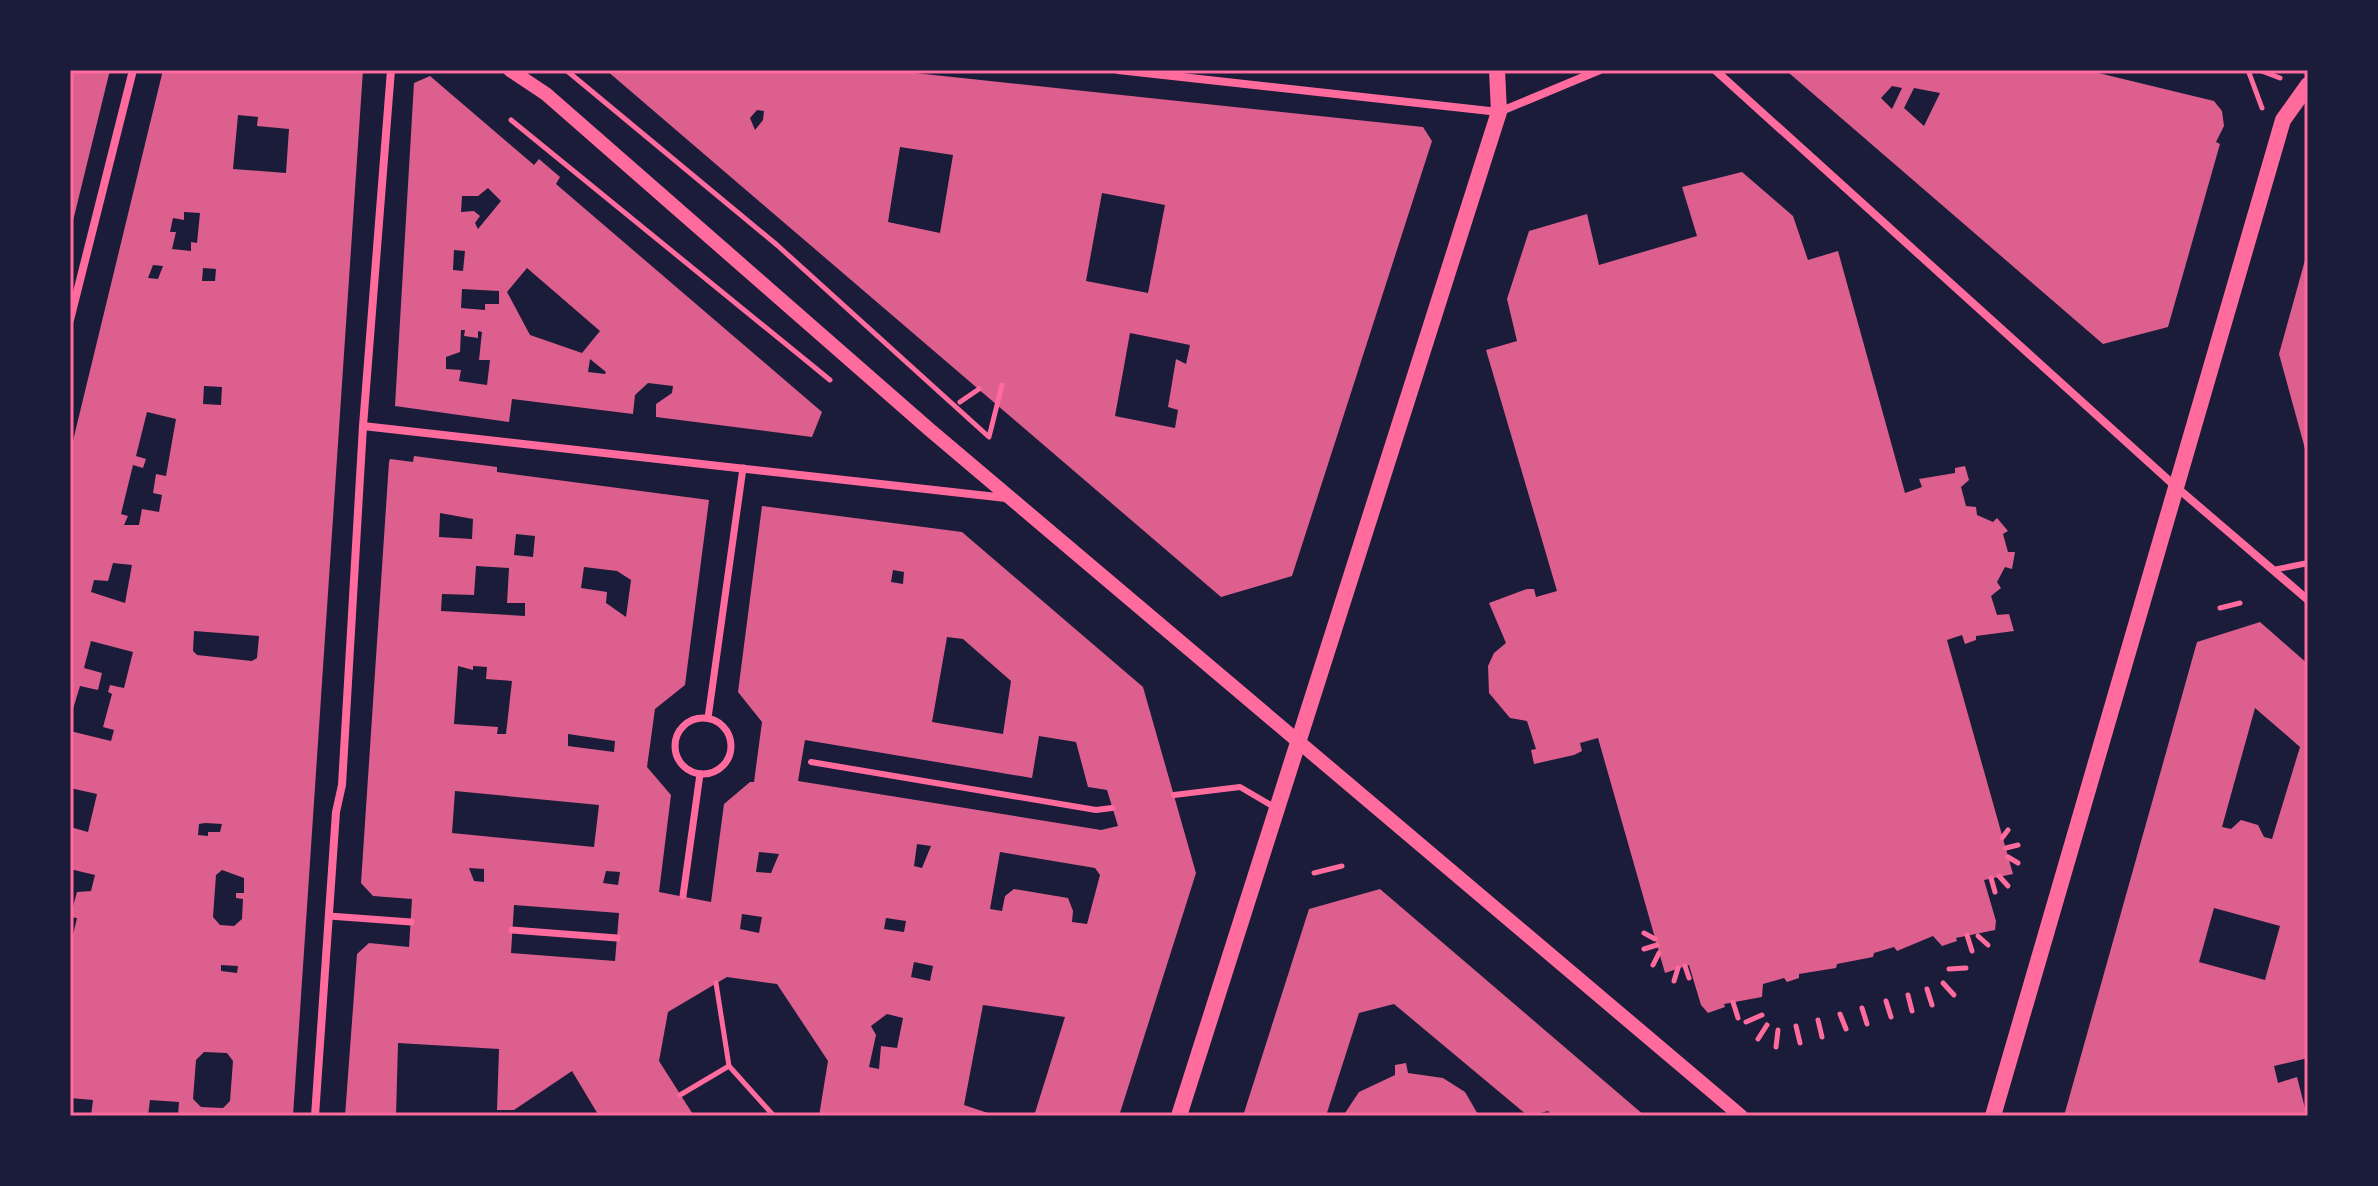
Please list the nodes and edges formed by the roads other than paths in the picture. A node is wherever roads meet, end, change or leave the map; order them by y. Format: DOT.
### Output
graph roads {
  1 [pos="133,70"];
  2 [pos="391,70"];
  3 [pos="510,70"];
  4 [pos="1118,70"];
  5 [pos="1497,70"];
  6 [pos="1600,70"];
  7 [pos="1715,70"];
  8 [pos="2308,85"];
  9 [pos="1499,112"];
  10 [pos="70,320"];
  11 [pos="363,426"];
  12 [pos="743,468"];
  13 [pos="2175,486"];
  14 [pos="1016,499"];
  15 [pos="2308,563"];
  16 [pos="2273,570"];
  17 [pos="2308,600"];
  18 [pos="708,718"];
  19 [pos="1298,743"];
  20 [pos="811,762"];
  21 [pos="700,774"];
  22 [pos="1174,795"];
  23 [pos="1112,808"];
  24 [pos="1277,809"];
  25 [pos="683,896"];
  26 [pos="329,916"];
  27 [pos="411,922"];
  28 [pos="512,930"];
  29 [pos="617,938"];
  30 [pos="315,1116"];
  31 [pos="1179,1116"];
  32 [pos="1741,1116"];
  33 [pos="1993,1116"];
  1 -- 10 [label="street"];
  2 -- 11 [label="street"];
  3 -- 14 [label="street"];
  4 -- 9 [label="street"];
  5 -- 9 [label="main road"];
  6 -- 9 [label="street"];
  7 -- 13 [label="street"];
  8 -- 13 [label="main road"];
  9 -- 19 [label="main road"];
  11 -- 12 [label="street"];
  11 -- 26 [label="street"];
  12 -- 14 [label="street"];
  12 -- 18 [label="street"];
  13 -- 16 [label="street"];
  13 -- 33 [label="main road"];
  14 -- 19 [label="street"];
  15 -- 16 [label="lane"];
  16 -- 17 [label="street"];
  18 -- 21 [label="street"];
  18 -- 21 [label="street"];
  19 -- 24 [label="main road"];
  19 -- 32 [label="street"];
  20 -- 23 [label="lane"];
  21 -- 25 [label="street"];
  22 -- 24 [label="lane"];
  24 -- 31 [label="main road"];
  26 -- 27 [label="street"];
  26 -- 30 [label="street"];
  28 -- 29 [label="street"];
}
